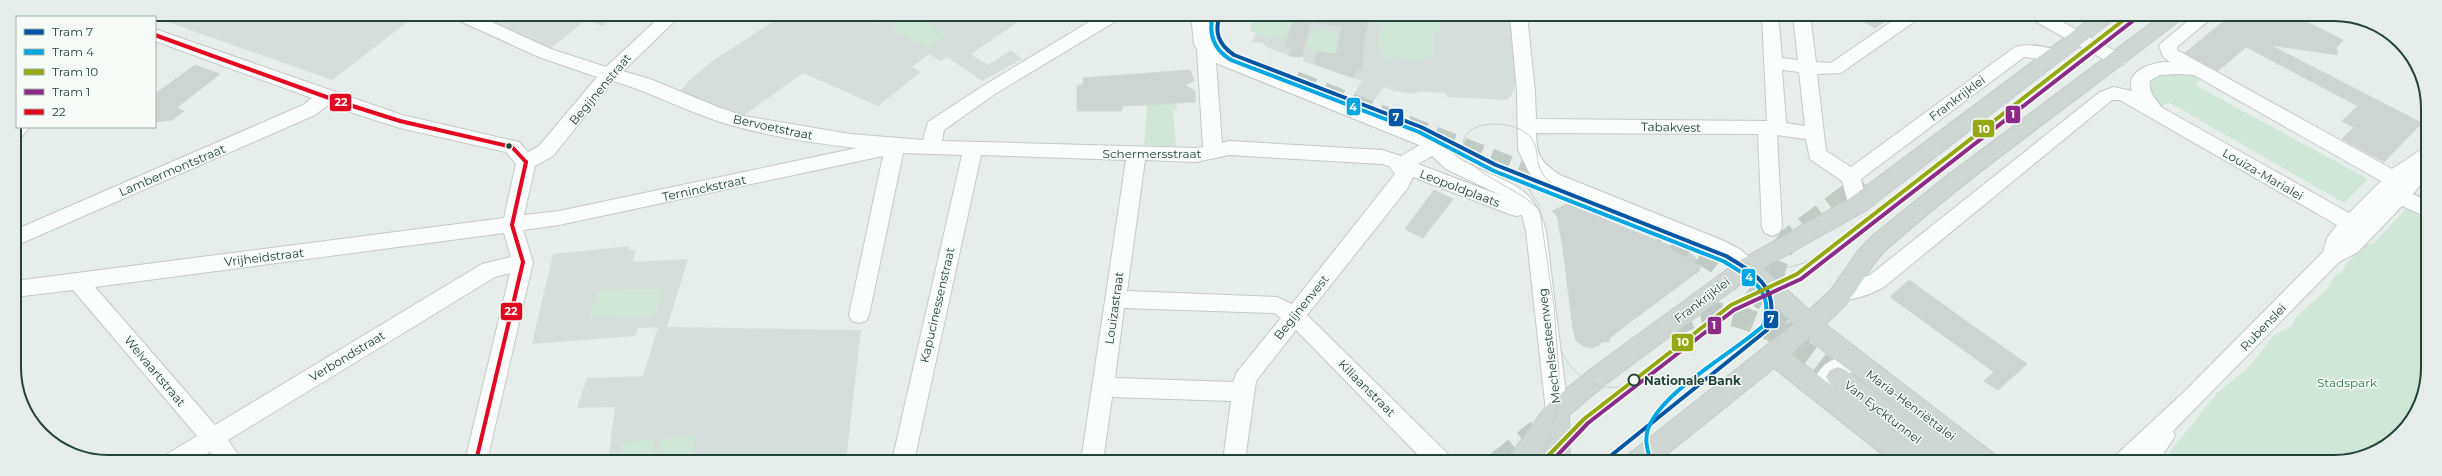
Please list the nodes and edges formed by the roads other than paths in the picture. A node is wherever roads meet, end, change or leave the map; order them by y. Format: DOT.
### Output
graph roads {
  1 [pos="474,21"];
  2 [pos="666,21"];
  3 [pos="1103,21"];
  4 [pos="1200,21"];
  5 [pos="1519,21"];
  6 [pos="1770,21"];
  7 [pos="1803,21"];
  8 [pos="1903,21"];
  9 [pos="2048,21"];
  10 [pos="2099,21"];
  11 [pos="2167,21"];
  12 [pos="2171,21"];
  13 [pos="2198,21"];
  14 [pos="2189,28"];
  15 [pos="156,35"];
  16 [pos="2078,37"];
  17 [pos="1206,48"];
  18 [pos="2054,55"];
  19 [pos="2118,60"];
  20 [pos="1773,62"];
  21 [pos="1808,67"];
  22 [pos="610,73"];
  23 [pos="2206,76"];
  24 [pos="2005,94"];
  25 [pos="326,97"];
  26 [pos="2047,111"];
  27 [pos="2160,115"];
  28 [pos="1526,126"];
  29 [pos="1772,128"];
  30 [pos="1815,134"];
  31 [pos="2057,136"];
  32 [pos="895,146"];
  33 [pos="1434,146"];
  34 [pos="930,147"];
  35 [pos="973,148"];
  36 [pos="1213,152"];
  37 [pos="1136,154"];
  38 [pos="2421,160"];
  39 [pos="526,162"];
  40 [pos="1403,167"];
  41 [pos="1857,180"];
  42 [pos="2400,187"];
  43 [pos="1514,200"];
  44 [pos="1857,205"];
  45 [pos="2421,205"];
  46 [pos="512,225"];
  47 [pos="1772,228"];
  48 [pos="2358,228"];
  49 [pos="1536,230"];
  50 [pos="21,235"];
  51 [pos="515,264"];
  52 [pos="1747,267"];
  53 [pos="78,281"];
  54 [pos="21,288"];
  55 [pos="1842,292"];
  56 [pos="1116,299"];
  57 [pos="859,315"];
  58 [pos="1294,315"];
  59 [pos="1809,324"];
  60 [pos="1773,354"];
  61 [pos="1839,378"];
  62 [pos="1103,387"];
  63 [pos="1243,392"];
  64 [pos="2193,398"];
  65 [pos="1557,411"];
  66 [pos="212,439"];
  67 [pos="185,455"];
  68 [pos="227,455"];
  69 [pos="477,455"];
  70 [pos="904,455"];
  71 [pos="1093,455"];
  72 [pos="1236,455"];
  73 [pos="1434,455"];
  74 [pos="1522,455"];
  75 [pos="1556,455"];
  76 [pos="1652,455"];
  77 [pos="1905,455"];
  78 [pos="1939,455"];
  79 [pos="1973,455"];
  80 [pos="2132,455"];
  81 [pos="2150,455"];
  1 -- 22 [label="street, Bervoetstraat"];
  2 -- 22 [label="street, Begijnenstraat"];
  3 -- 34 [label="street"];
  4 -- 17 [label="street"];
  5 -- 28 [label="street"];
  6 -- 20 [label="street"];
  7 -- 21 [label="street"];
  8 -- 21 [label="street"];
  9 -- 16 [label="street"];
  10 -- 16 [label="main road, Frankrijklei"];
  11 -- 19 [label="main road"];
  12 -- 14 [label="street"];
  13 -- 14 [label="street"];
  14 -- 23 [label="street, Louiza-Marialei"];
  15 -- 25 [label="street"];
  16 -- 18 [label="main road, Frankrijklei"];
  16 -- 19 [label="street"];
  17 -- 33 [label="street"];
  17 -- 36 [label="street"];
  18 -- 24 [label="main road, Frankrijklei"];
  18 -- 41 [label="street, Frankrijklei"];
  19 -- 26 [label="main road"];
  20 -- 21 [label="street"];
  20 -- 29 [label="street"];
  21 -- 30 [label="street"];
  22 -- 32 [label="street, Bervoetstraat"];
  22 -- 39 [label="street, Begijnenstraat"];
  23 -- 27 [label="street, Louiza-Marialei"];
  23 -- 42 [label="street, Louiza-Marialei"];
  24 -- 41 [label="main road"];
  24 -- 44 [label="main road, Frankrijklei"];
  25 -- 39 [label="street"];
  25 -- 50 [label="street, Lambermontstraat"];
  26 -- 31 [label="street"];
  26 -- 55 [label="main road"];
  27 -- 31 [label="street, Louiza-Marialei"];
  27 -- 48 [label="street, Louiza-Marialei"];
  28 -- 29 [label="street, Tabakvest"];
  28 -- 52 [label="street"];
  29 -- 30 [label="street, Tabakvest"];
  29 -- 47 [label="street"];
  30 -- 41 [label="street"];
  31 -- 55 [label="street"];
  32 -- 34 [label="street, Schermersstraat"];
  32 -- 46 [label="street, Terninckstraat"];
  32 -- 57 [label="street"];
  33 -- 40 [label="street"];
  33 -- 43 [label="street"];
  34 -- 35 [label="street, Schermersstraat"];
  35 -- 37 [label="street, Schermersstraat"];
  35 -- 70 [label="street, Kapucinessenstraat"];
  36 -- 37 [label="street, Schermersstraat"];
  36 -- 40 [label="street, Schermersstraat"];
  37 -- 56 [label="street, Louizastraat"];
  38 -- 42 [label="street, Rubenslei"];
  39 -- 46 [label="street"];
  40 -- 43 [label="street, Leopoldplaats"];
  40 -- 58 [label="street, Begijnenvest"];
  41 -- 44 [label="street"];
  42 -- 45 [label="street, Louiza-Marialei"];
  42 -- 48 [label="street, Rubenslei"];
  43 -- 49 [label="street, Leopoldplaats"];
  44 -- 52 [label="main road, Frankrijklei"];
  46 -- 51 [label="street"];
  46 -- 53 [label="street, Vrijheidstraat"];
  48 -- 64 [label="street, Rubenslei"];
  49 -- 65 [label="street, Mechelsesteenweg"];
  51 -- 66 [label="street, Verbondstraat"];
  51 -- 69 [label="street"];
  52 -- 59 [label="main road, Maria-Henriëttalei"];
  52 -- 65 [label="main road, Frankrijklei"];
  53 -- 54 [label="street, Vrijheidstraat"];
  53 -- 66 [label="street, Welvaartstraat"];
  55 -- 59 [label="main road"];
  56 -- 58 [label="street, Kiliaanstraat"];
  56 -- 62 [label="street, Louizastraat"];
  58 -- 63 [label="street, Begijnenvest"];
  58 -- 73 [label="street, Kiliaanstraat"];
  59 -- 60 [label="main road"];
  59 -- 61 [label="main road, Maria-Henriëttalei"];
  60 -- 61 [label="main road, Maria-Henriëttalei"];
  60 -- 76 [label="main road"];
  61 -- 77 [label="main road, Maria-Henriëttalei"];
  61 -- 78 [label="main road, Van Eycktunnel"];
  61 -- 79 [label="main road, Maria-Henriëttalei"];
  62 -- 63 [label="street"];
  62 -- 71 [label="street, Louizastraat"];
  63 -- 72 [label="street, Begijnenvest"];
  64 -- 80 [label="street, Rubenslei"];
  64 -- 81 [label="street, Rubenslei"];
  65 -- 74 [label="main road, Frankrijklei"];
  65 -- 75 [label="main road, Mechelsesteenweg"];
  66 -- 67 [label="street, Verbondstraat"];
  66 -- 68 [label="street, Welvaartstraat"];
}
